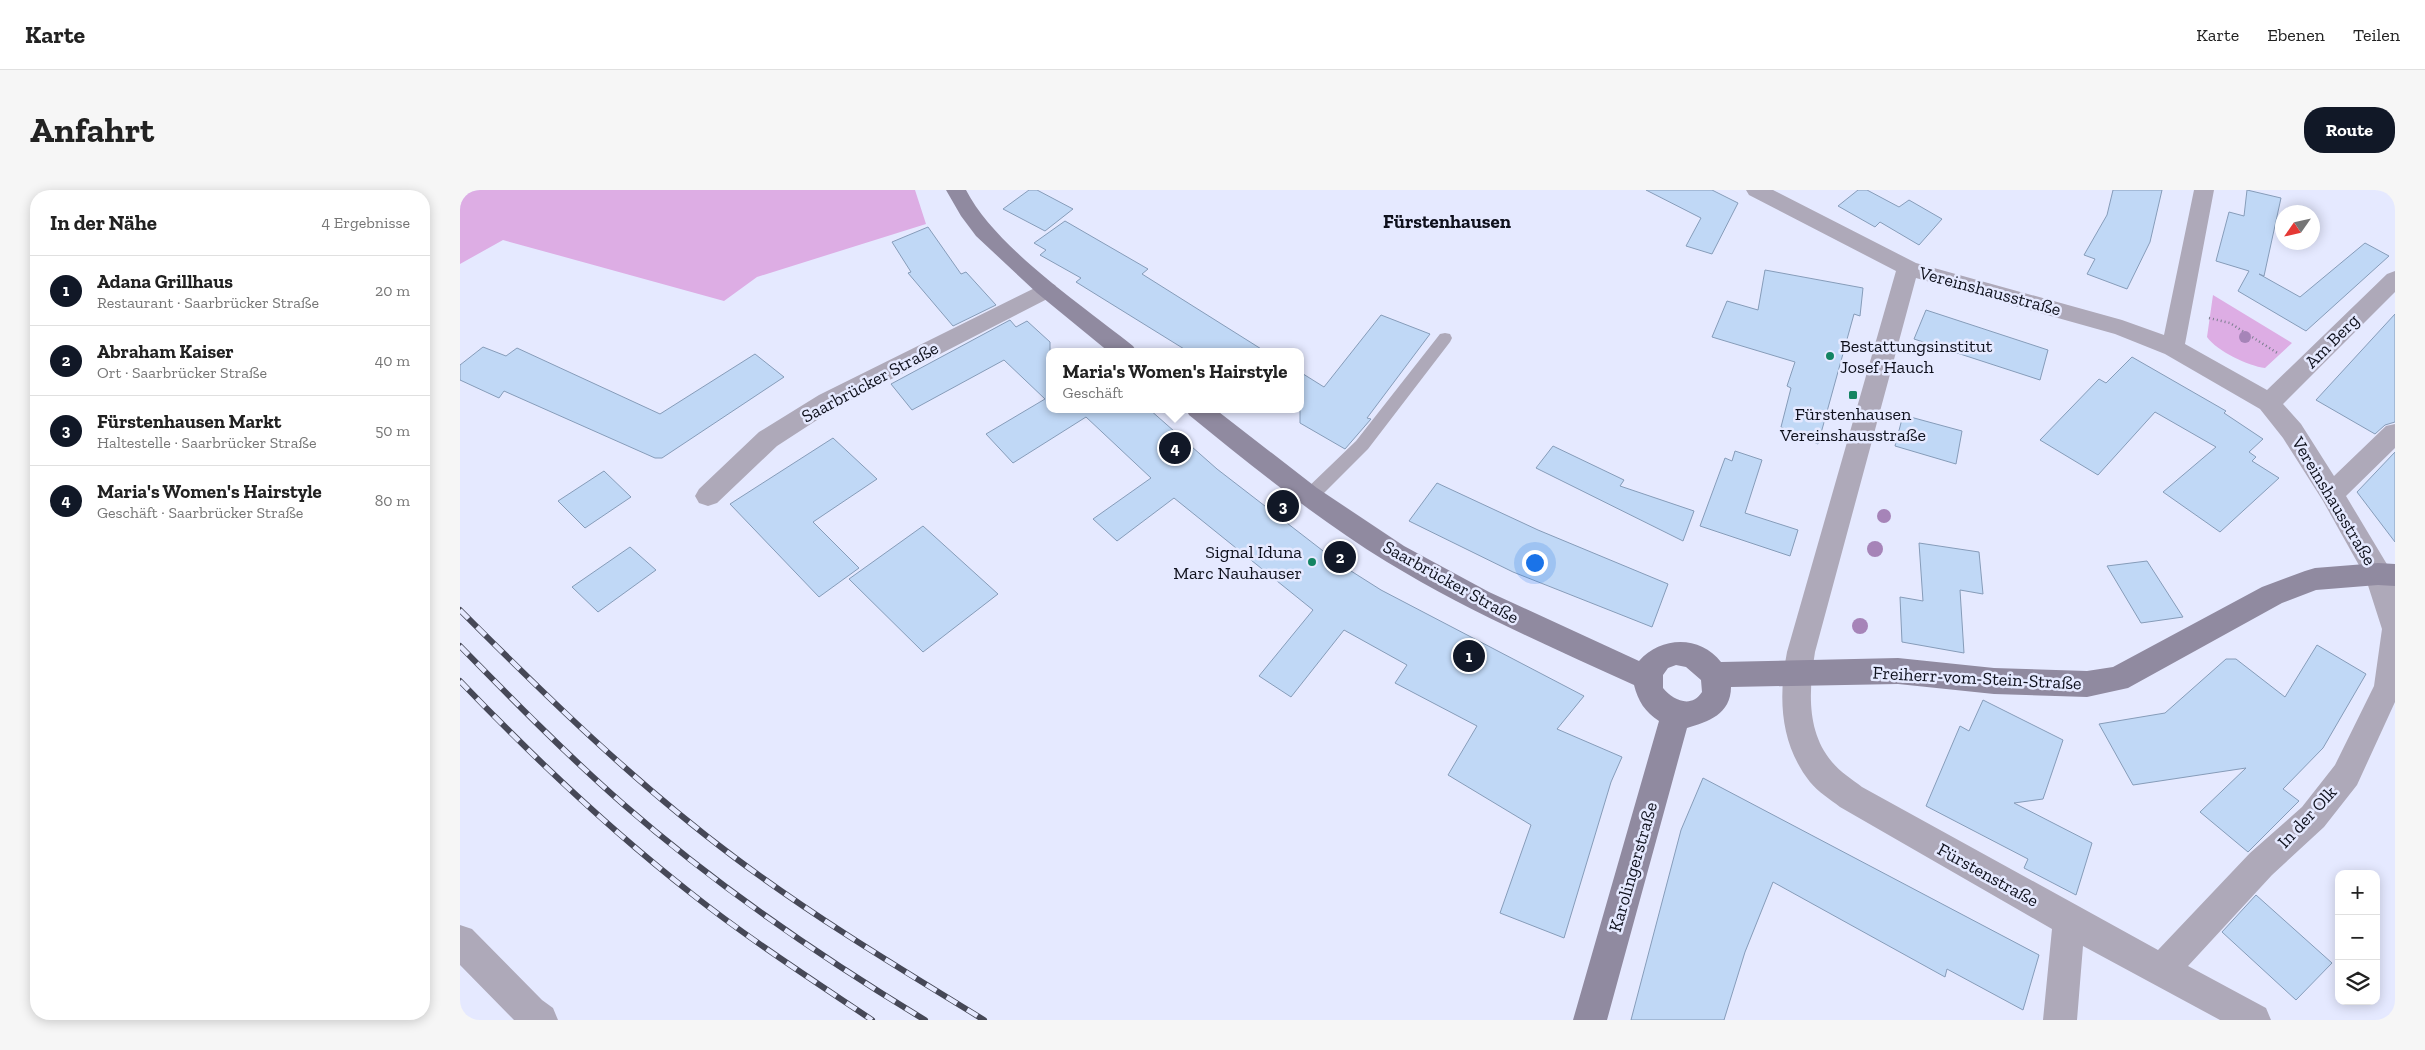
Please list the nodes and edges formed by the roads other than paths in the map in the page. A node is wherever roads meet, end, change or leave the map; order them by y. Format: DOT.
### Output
graph roads {
  1 [pos="956,190"];
  2 [pos="1756,190"];
  3 [pos="2204,190"];
  4 [pos="1908,268"];
  5 [pos="2395,279"];
  6 [pos="1047,290"];
  7 [pos="1445,338"];
  8 [pos="1120,348"];
  9 [pos="2173,348"];
  10 [pos="2269,403"];
  11 [pos="1203,413"];
  12 [pos="2395,433"];
  13 [pos="2332,494"];
  14 [pos="708,496"];
  15 [pos="1310,497"];
  16 [pos="2386,574"];
  17 [pos="2395,629"];
  18 [pos="1797,672"];
  19 [pos="1714,676"];
  20 [pos="1646,677"];
  21 [pos="1676,714"];
  22 [pos="2069,921"];
  23 [pos="460,941"];
  24 [pos="2161,971"];
  25 [pos="531,1017"];
  26 [pos="1590,1020"];
  27 [pos="2060,1020"];
  28 [pos="2254,1020"];
  1 -- 6 [label="street"];
  2 -- 4 [label="street"];
  3 -- 9 [label="street"];
  4 -- 9 [label="street, Vereinshausstraße"];
  4 -- 18 [label="street, Vereinshausstraße"];
  5 -- 10 [label="street, Am Berg"];
  6 -- 8 [label="street"];
  6 -- 14 [label="street, Saarbrücker Straße"];
  7 -- 15 [label="lane"];
  9 -- 10 [label="street, Vereinshausstraße"];
  10 -- 13 [label="street, Vereinshausstraße"];
  11 -- 15 [label="street, Saarbrücker Straße"];
  12 -- 13 [label="street"];
  13 -- 16 [label="street, Vereinshausstraße"];
  15 -- 20 [label="street, Saarbrücker Straße"];
  16 -- 17 [label="street, In der Olk"];
  16 -- 18 [label="street, Freiherr-vom-Stein-Straße"];
  17 -- 24 [label="street, In der Olk"];
  18 -- 19 [label="street, Freiherr-vom-Stein-Straße"];
  18 -- 22 [label="street, Fürstenstraße"];
  19 -- 20 [label="street"];
  19 -- 21 [label="street"];
  20 -- 21 [label="street"];
  21 -- 26 [label="street, Karolingerstraße"];
  22 -- 24 [label="street, Fürstenstraße"];
  22 -- 27 [label="street"];
  23 -- 25 [label="street"];
  24 -- 28 [label="street, Fürstenstraße"];
}
